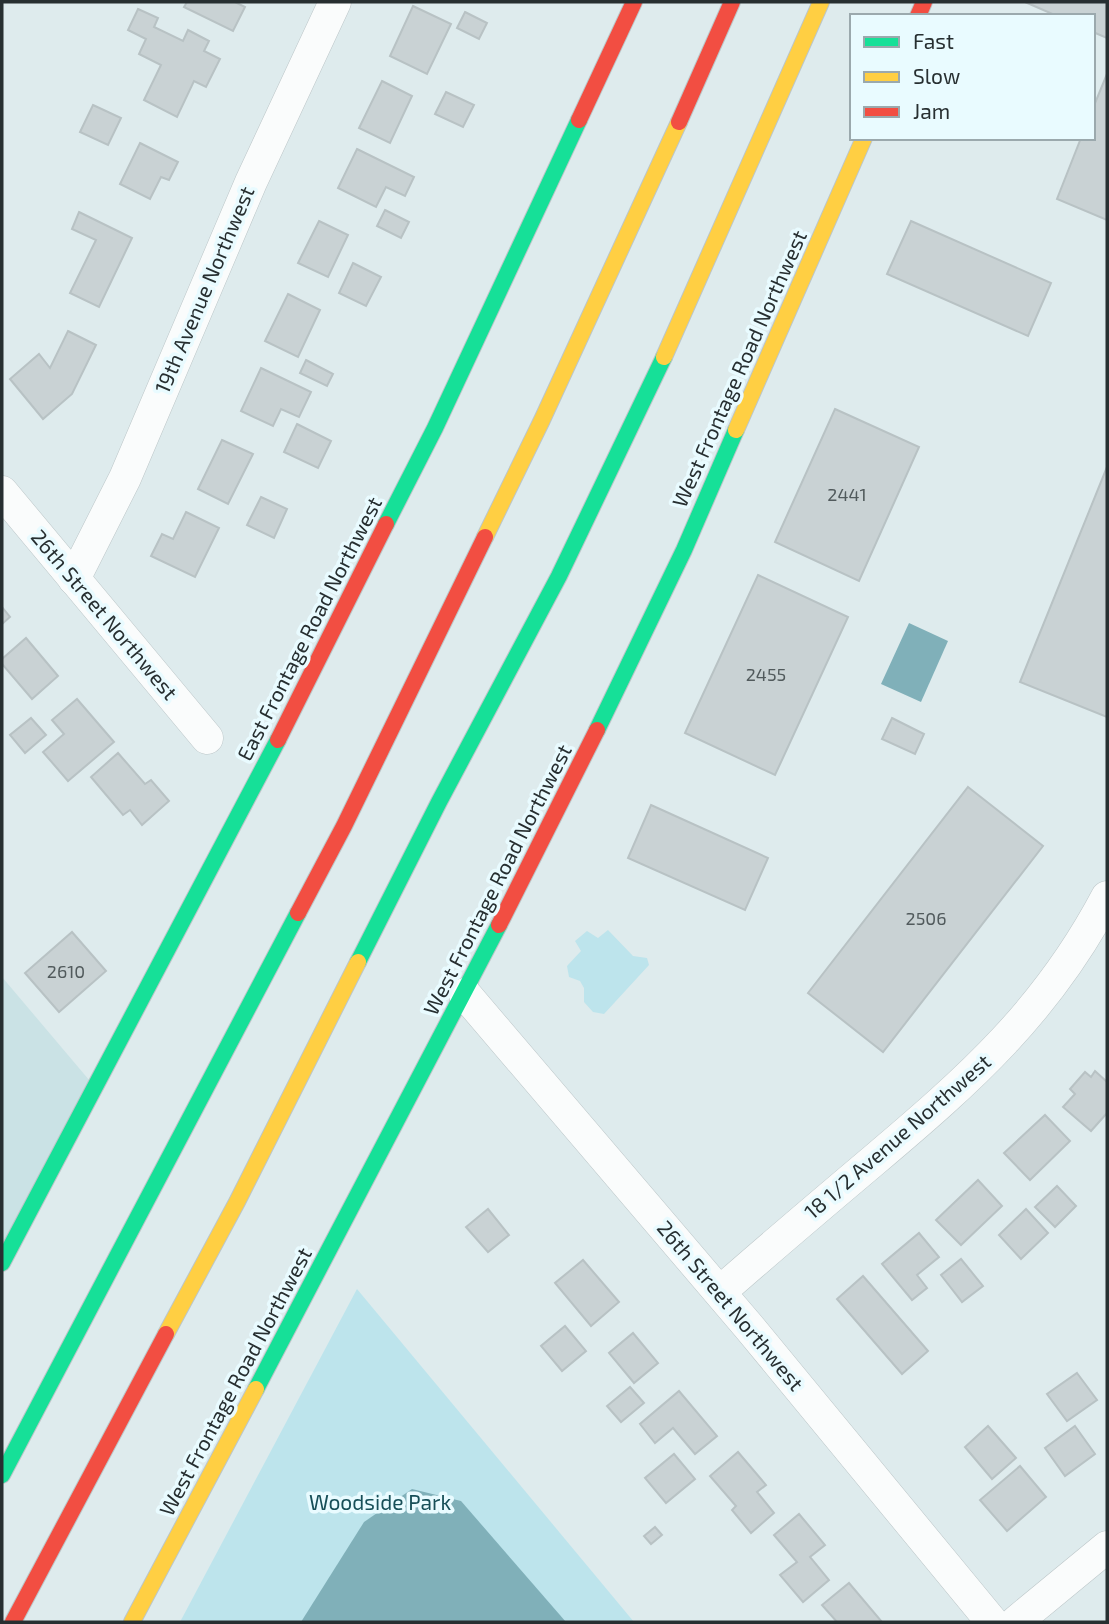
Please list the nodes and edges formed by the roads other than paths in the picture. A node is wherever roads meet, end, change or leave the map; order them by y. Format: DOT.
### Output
graph roads {
  1 [pos="335,2"];
  2 [pos="634,2"];
  3 [pos="732,2"];
  4 [pos="821,2"];
  5 [pos="863,140"];
  6 [pos="2,492"];
  7 [pos="74,579"];
  8 [pos="207,738"];
  9 [pos="1107,897"];
  10 [pos="465,994"];
  11 [pos="2,1264"];
  12 [pos="720,1293"];
  13 [pos="2,1475"];
  14 [pos="1107,1547"];
  15 [pos="13,1622"];
  16 [pos="132,1622"];
  17 [pos="992,1622"];
  18 [pos="1016,1622"];
  1 -- 7 [label="street, 19th Avenue Northwest"];
  2 -- 11 [label="main road, East Frontage Road Northwest"];
  3 -- 13 [label="main road"];
  4 -- 15 [label="main road"];
  5 -- 10 [label="main road, West Frontage Road Northwest"];
  6 -- 7 [label="street, 26th Street Northwest"];
  7 -- 8 [label="street, 26th Street Northwest"];
  9 -- 12 [label="street, 18 1/2 Avenue Northwest"];
  10 -- 12 [label="street, 26th Street Northwest"];
  10 -- 16 [label="main road, West Frontage Road Northwest"];
  12 -- 17 [label="street, 26th Street Northwest"];
  14 -- 18 [label="street"];
}
